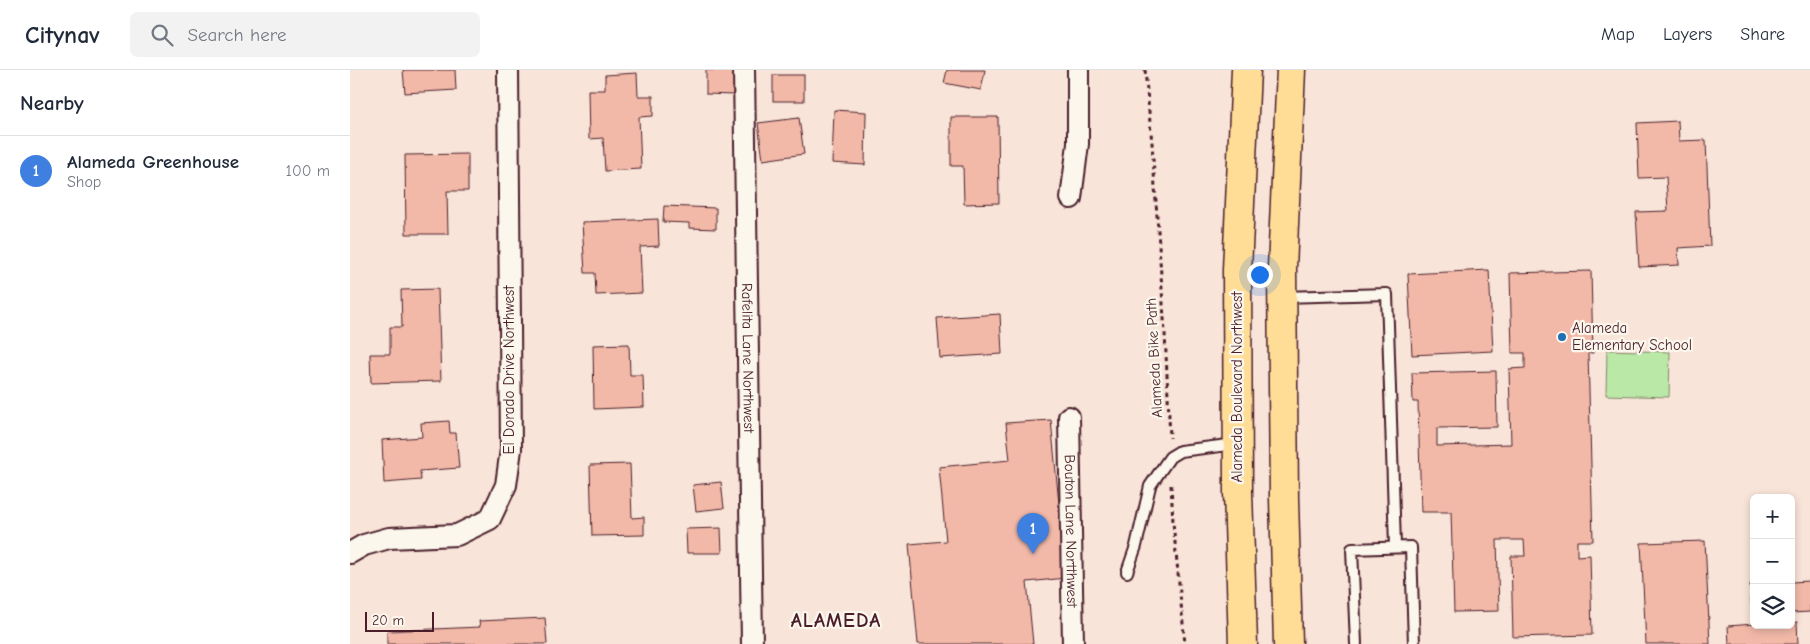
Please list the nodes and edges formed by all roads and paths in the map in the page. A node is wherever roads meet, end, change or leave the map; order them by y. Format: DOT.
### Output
graph roads {
  1 [pos="508,70"];
  2 [pos="744,70"];
  3 [pos="1078,70"];
  4 [pos="1145,70"];
  5 [pos="1246,70"];
  6 [pos="1291,70"];
  7 [pos="1071,198"];
  8 [pos="1282,297"];
  9 [pos="1069,417"];
  10 [pos="1238,443"];
  11 [pos="1170,457"];
  12 [pos="1395,546"];
  13 [pos="350,553"];
  14 [pos="1127,572"];
  15 [pos="752,644"];
  16 [pos="1073,644"];
  17 [pos="1185,644"];
  18 [pos="1243,644"];
  19 [pos="1288,644"];
  20 [pos="1356,644"];
  21 [pos="1414,644"];
  1 -- 13 [label="street, El Dorado Drive Northwest"];
  2 -- 15 [label="street, Rafelita Lane Northwest"];
  3 -- 7 [label="street"];
  4 -- 11 [label="path, Alameda Bike Path"];
  5 -- 10 [label="main road, Alameda Boulevard Northwest"];
  6 -- 8 [label="main road"];
  8 -- 12 [label="lane"];
  8 -- 19 [label="main road"];
  9 -- 16 [label="street, Bouton Lane Nortthwest"];
  10 -- 11 [label="lane"];
  10 -- 18 [label="main road, Alameda Boulevard Northwest"];
  11 -- 14 [label="lane"];
  11 -- 17 [label="path, Alameda Bike Path"];
  12 -- 20 [label="lane"];
  12 -- 21 [label="lane"];
}
